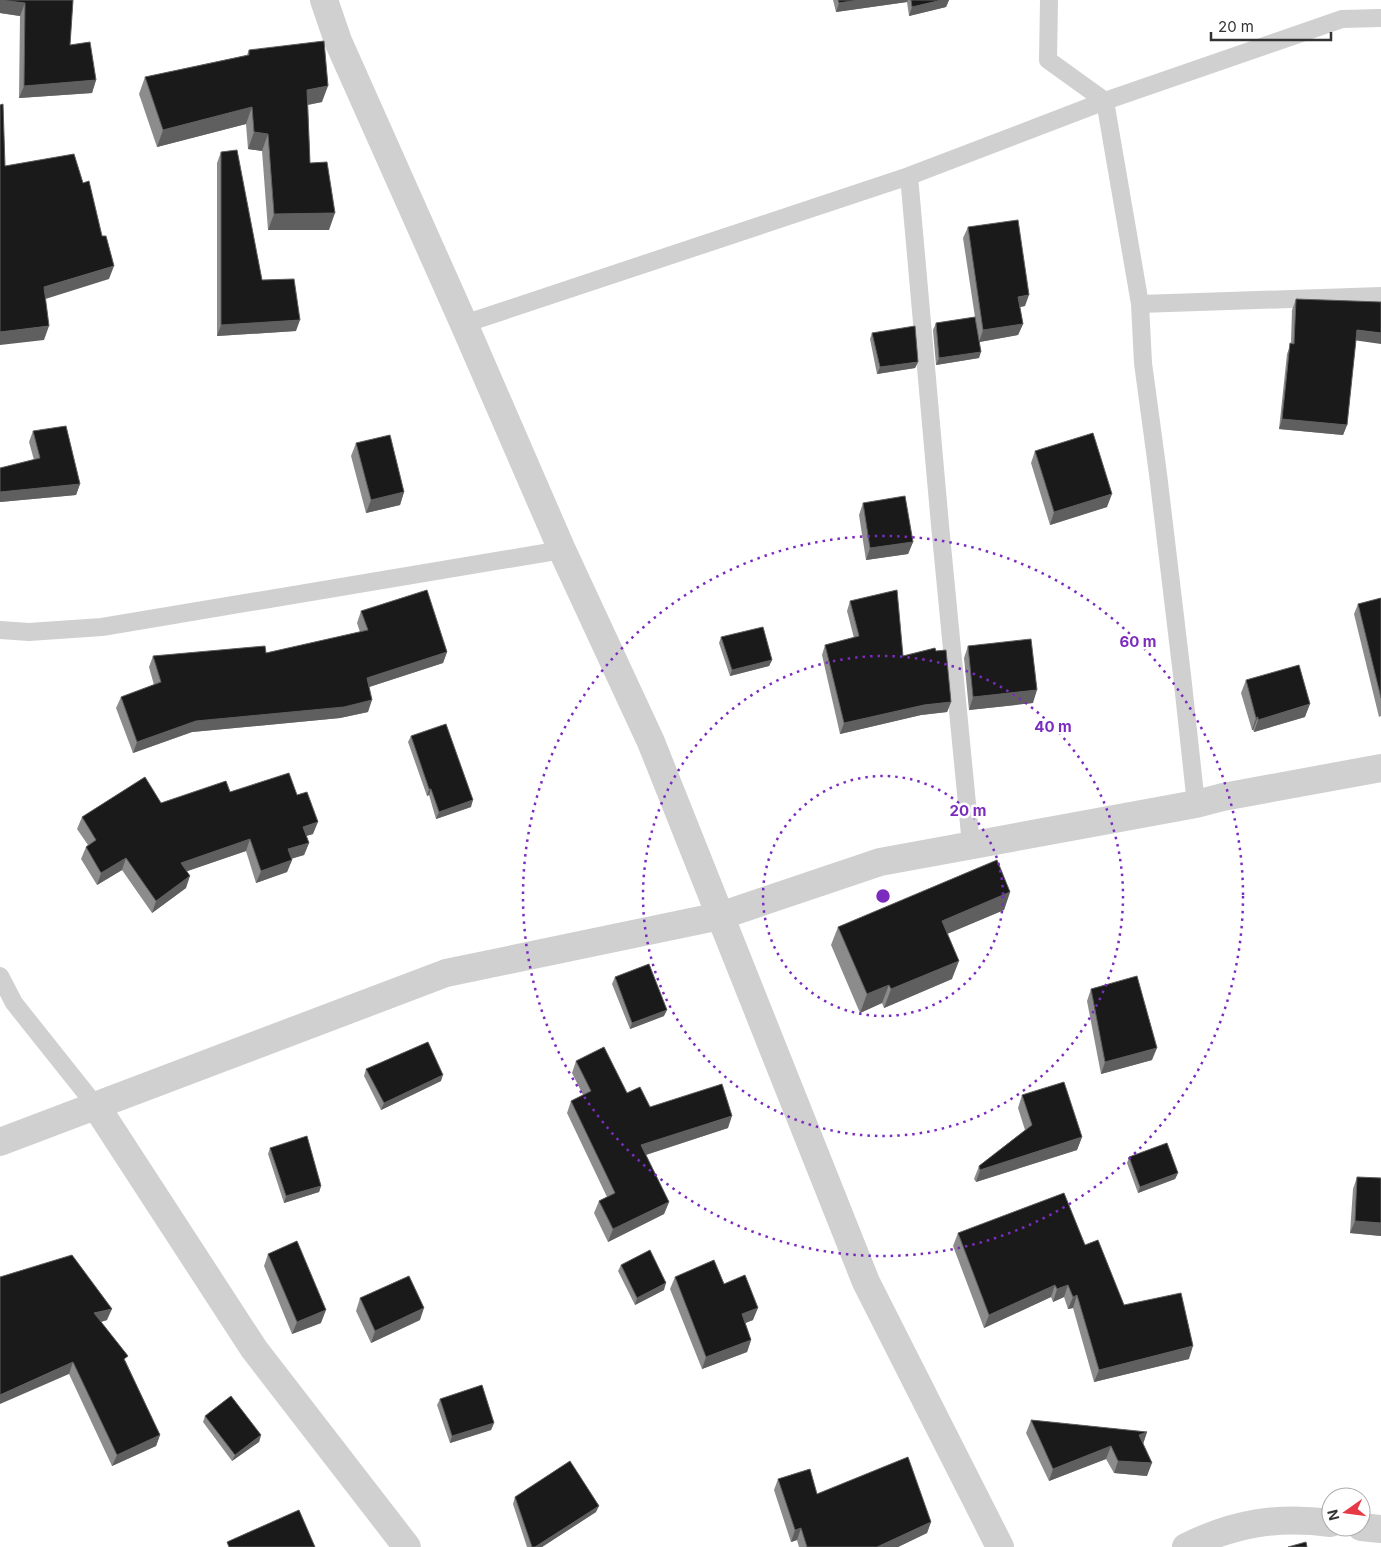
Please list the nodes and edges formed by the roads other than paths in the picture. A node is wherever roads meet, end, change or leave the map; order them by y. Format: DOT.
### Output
graph roads {
  1 [pos="324,0"];
  2 [pos="1049,0"];
  3 [pos="1381,18"];
  4 [pos="1105,101"];
  5 [pos="909,176"];
  6 [pos="1381,296"];
  7 [pos="1140,304"];
  8 [pos="464,324"];
  9 [pos="562,550"];
  10 [pos="0,630"];
  11 [pos="1381,768"];
  12 [pos="1196,804"];
  13 [pos="972,844"];
  14 [pos="720,916"];
  15 [pos="0,976"];
  16 [pos="96,1106"];
  17 [pos="0,1142"];
  18 [pos="1321,1521"];
  19 [pos="408,1547"];
  20 [pos="1000,1547"];
  21 [pos="1186,1547"];
  1 -- 8 [label="street"];
  2 -- 4 [label="lane"];
  3 -- 4 [label="lane"];
  4 -- 5 [label="lane"];
  4 -- 7 [label="lane"];
  5 -- 8 [label="lane"];
  5 -- 13 [label="lane"];
  6 -- 7 [label="lane"];
  7 -- 12 [label="lane"];
  8 -- 9 [label="street"];
  9 -- 10 [label="lane"];
  9 -- 14 [label="street"];
  11 -- 12 [label="street"];
  12 -- 13 [label="street"];
  13 -- 14 [label="street"];
  14 -- 16 [label="street"];
  14 -- 20 [label="street"];
  15 -- 16 [label="lane"];
  16 -- 17 [label="street"];
  16 -- 19 [label="street"];
  18 -- 21 [label="street"];
}
